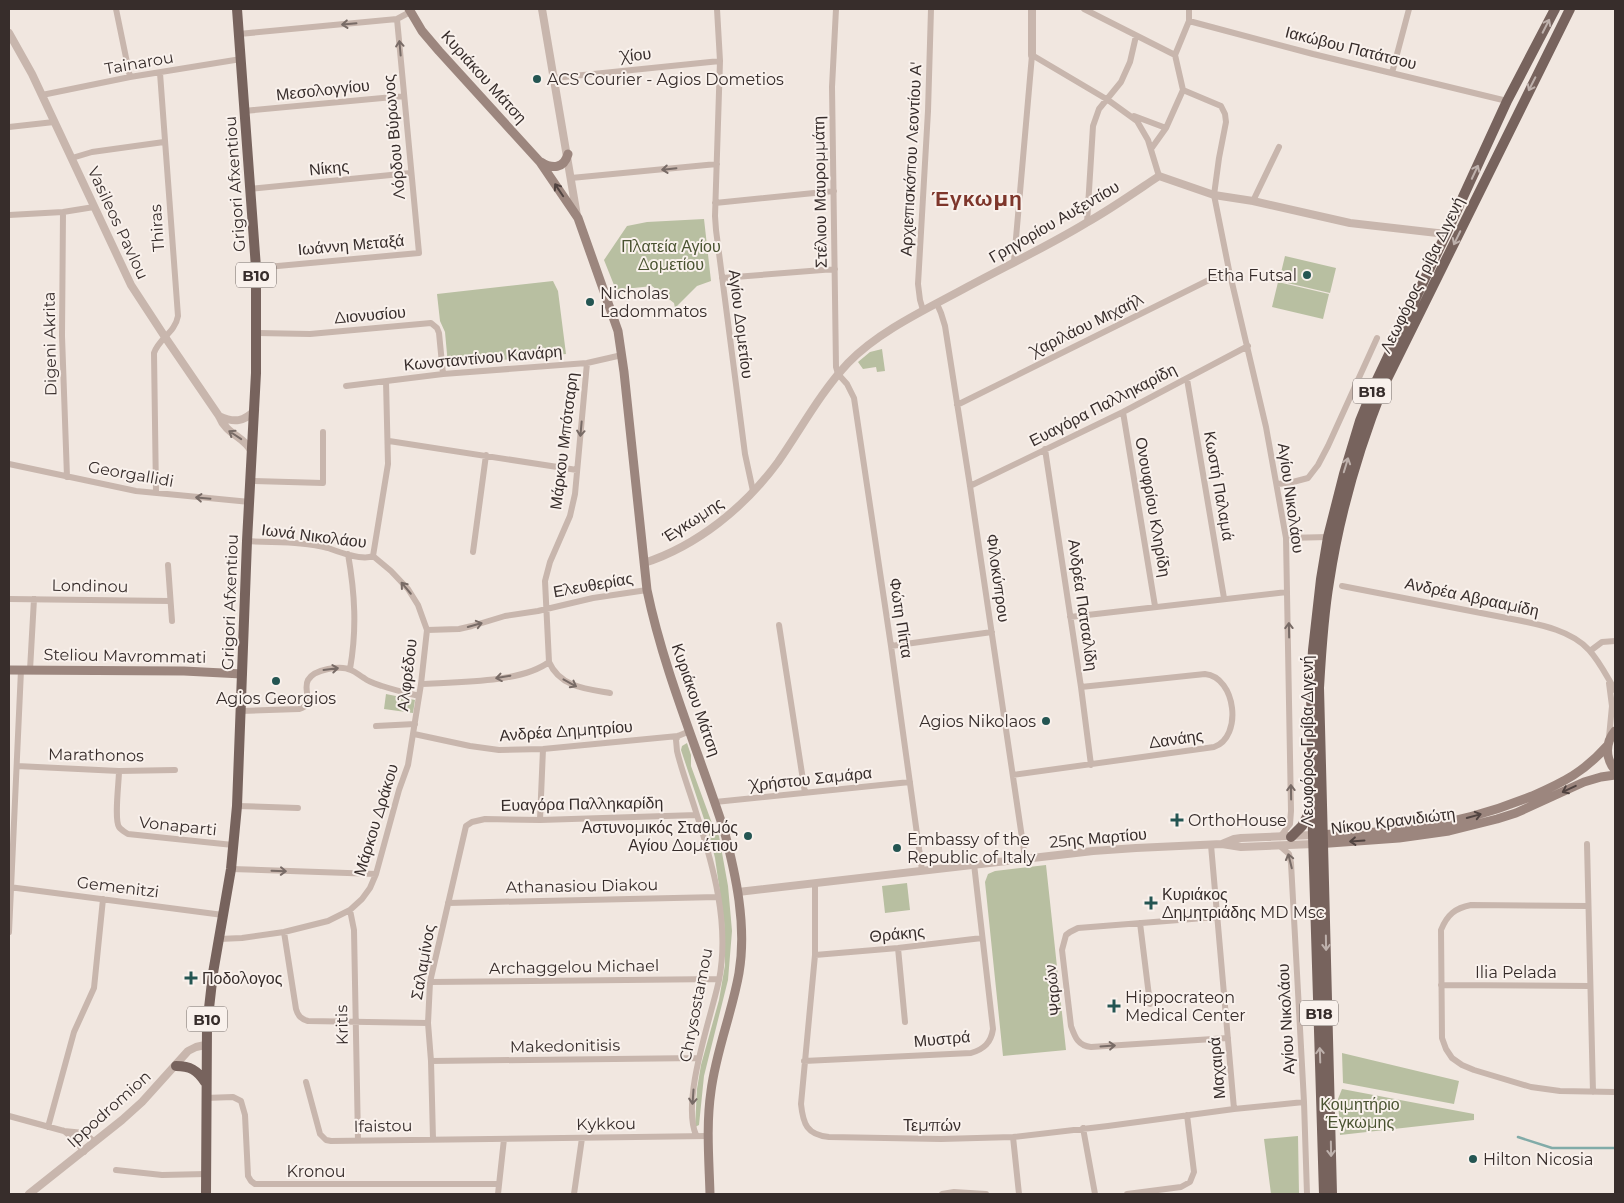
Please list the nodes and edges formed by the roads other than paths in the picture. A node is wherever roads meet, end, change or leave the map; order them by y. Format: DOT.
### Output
graph roads {
  1 [pos="116,9"];
  2 [pos="237,9"];
  3 [pos="542,9"];
  4 [pos="718,9"];
  5 [pos="836,9"];
  6 [pos="931,9"];
  7 [pos="1032,9"];
  8 [pos="1084,9"];
  9 [pos="1189,9"];
  10 [pos="1409,9"];
  11 [pos="1555,9"];
  12 [pos="1570,9"];
  13 [pos="409,11"];
  14 [pos="397,19"];
  15 [pos="1189,22"];
  16 [pos="9,32"];
  17 [pos="239,34"];
  18 [pos="1136,36"];
  19 [pos="1032,55"];
  20 [pos="1176,55"];
  21 [pos="241,59"];
  22 [pos="720,61"];
  23 [pos="160,73"];
  24 [pos="1392,73"];
  25 [pos="130,77"];
  26 [pos="554,78"];
  27 [pos="1183,90"];
  28 [pos="42,94"];
  29 [pos="404,96"];
  30 [pos="1108,100"];
  31 [pos="1507,101"];
  32 [pos="244,111"];
  33 [pos="1130,115"];
  34 [pos="54,122"];
  35 [pos="9,127"];
  36 [pos="1166,128"];
  37 [pos="164,142"];
  38 [pos="1279,147"];
  39 [pos="1151,149"];
  40 [pos="568,154"];
  41 [pos="72,158"];
  42 [pos="540,162"];
  43 [pos="717,164"];
  44 [pos="411,173"];
  45 [pos="1159,176"];
  46 [pos="571,178"];
  47 [pos="250,189"];
  48 [pos="834,191"];
  49 [pos="1214,195"];
  50 [pos="1253,201"];
  51 [pos="715,203"];
  52 [pos="94,207"];
  53 [pos="63,212"];
  54 [pos="9,215"];
  55 [pos="578,218"];
  56 [pos="1087,223"];
  57 [pos="1446,234"];
  58 [pos="418,253"];
  59 [pos="1014,261"];
  60 [pos="256,268"];
  61 [pos="835,269"];
  62 [pos="1230,270"];
  63 [pos="722,278"];
  64 [pos="937,304"];
  65 [pos="924,310"];
  66 [pos="257,333"];
  67 [pos="165,337"];
  68 [pos="1377,338"];
  69 [pos="1248,346"];
  70 [pos="622,355"];
  71 [pos="587,363"];
  72 [pos="443,374"];
  73 [pos="838,374"];
  74 [pos="1187,379"];
  75 [pos="386,381"];
  76 [pos="346,386"];
  77 [pos="957,405"];
  78 [pos="255,410"];
  79 [pos="1123,412"];
  80 [pos="219,416"];
  81 [pos="322,432"];
  82 [pos="389,441"];
  83 [pos="1045,450"];
  84 [pos="253,454"];
  85 [pos="486,455"];
  86 [pos="9,464"];
  87 [pos="577,470"];
  88 [pos="67,476"];
  89 [pos="251,481"];
  90 [pos="1277,484"];
  91 [pos="970,486"];
  92 [pos="753,491"];
  93 [pos="156,493"];
  94 [pos="250,502"];
  95 [pos="1328,537"];
  96 [pos="1286,538"];
  97 [pos="247,541"];
  98 [pos="473,552"];
  99 [pos="348,554"];
  100 [pos="373,556"];
  101 [pos="644,563"];
  102 [pos="168,565"];
  103 [pos="1342,586"];
  104 [pos="647,590"];
  105 [pos="1286,592"];
  106 [pos="1224,598"];
  107 [pos="9,599"];
  108 [pos="34,599"];
  109 [pos="170,601"];
  110 [pos="1155,606"];
  111 [pos="545,609"];
  112 [pos="1070,617"];
  113 [pos="172,621"];
  114 [pos="779,624"];
  115 [pos="427,630"];
  116 [pos="992,632"];
  117 [pos="1615,641"];
  118 [pos="891,646"];
  119 [pos="1590,651"];
  120 [pos="549,662"];
  121 [pos="350,669"];
  122 [pos="9,670"];
  123 [pos="25,670"];
  124 [pos="242,674"];
  125 [pos="1608,679"];
  126 [pos="421,684"];
  127 [pos="1081,687"];
  128 [pos="1615,690"];
  129 [pos="610,693"];
  130 [pos="419,696"];
  131 [pos="241,711"];
  132 [pos="415,724"];
  133 [pos="376,726"];
  134 [pos="1615,731"];
  135 [pos="690,732"];
  136 [pos="414,734"];
  137 [pos="678,736"];
  138 [pos="1608,743"];
  139 [pos="543,749"];
  140 [pos="1091,765"];
  141 [pos="17,766"];
  142 [pos="176,770"];
  143 [pos="1615,770"];
  144 [pos="120,771"];
  145 [pos="1013,775"];
  146 [pos="1615,775"];
  147 [pos="910,782"];
  148 [pos="806,793"];
  149 [pos="12,799"];
  150 [pos="715,802"];
  151 [pos="237,806"];
  152 [pos="298,808"];
  153 [pos="1313,808"];
  154 [pos="697,815"];
  155 [pos="540,820"];
  156 [pos="469,824"];
  157 [pos="1284,840"];
  158 [pos="1318,840"];
  159 [pos="1587,844"];
  160 [pos="233,845"];
  161 [pos="1211,845"];
  162 [pos="1025,858"];
  163 [pos="974,864"];
  164 [pos="230,869"];
  165 [pos="922,870"];
  166 [pos="376,874"];
  167 [pos="815,884"];
  168 [pos="10,887"];
  169 [pos="738,892"];
  170 [pos="718,897"];
  171 [pos="103,899"];
  172 [pos="448,903"];
  173 [pos="1588,906"];
  174 [pos="350,910"];
  175 [pos="223,915"];
  176 [pos="1217,917"];
  177 [pos="1140,923"];
  178 [pos="9,932"];
  179 [pos="284,932"];
  180 [pos="982,938"];
  181 [pos="219,939"];
  182 [pos="898,948"];
  183 [pos="815,955"];
  184 [pos="719,978"];
  185 [pos="430,982"];
  186 [pos="1441,986"];
  187 [pos="1590,986"];
  188 [pos="1150,1004"];
  189 [pos="355,1022"];
  190 [pos="905,1022"];
  191 [pos="428,1023"];
  192 [pos="1228,1038"];
  193 [pos="205,1045"];
  194 [pos="699,1058"];
  195 [pos="431,1061"];
  196 [pos="804,1061"];
  197 [pos="176,1066"];
  198 [pos="205,1082"];
  199 [pos="306,1082"];
  200 [pos="1593,1092"];
  201 [pos="1615,1092"];
  202 [pos="206,1098"];
  203 [pos="1304,1102"];
  204 [pos="1234,1109"];
  205 [pos="1187,1115"];
  206 [pos="9,1116"];
  207 [pos="48,1127"];
  208 [pos="1083,1128"];
  209 [pos="64,1131"];
  210 [pos="696,1135"];
  211 [pos="708,1136"];
  212 [pos="1013,1136"];
  213 [pos="582,1138"];
  214 [pos="433,1139"];
  215 [pos="504,1139"];
  216 [pos="358,1140"];
  217 [pos="95,1142"];
  218 [pos="84,1152"];
  219 [pos="116,1170"];
  220 [pos="206,1174"];
  221 [pos="499,1184"];
  222 [pos="29,1194"];
  223 [pos="206,1194"];
  224 [pos="498,1194"];
  225 [pos="574,1194"];
  226 [pos="710,1194"];
  227 [pos="942,1194"];
  228 [pos="986,1194"];
  229 [pos="1019,1194"];
  230 [pos="1095,1194"];
  231 [pos="1127,1194"];
  232 [pos="1307,1194"];
  233 [pos="1324,1194"];
  234 [pos="1332,1194"];
  1 -- 25 [label="street"];
  2 -- 17 [label="main road, Grigori Afxentiou / B10"];
  3 -- 26 [label="street, Κυριάκου Μάτση"];
  4 -- 22 [label="street, Αγίου Δομετίου"];
  5 -- 48 [label="street, Στέλιου Μαυρομμάτη"];
  6 -- 65 [label="street, Αρχιεπισκόπου Λεοντίου Α'"];
  7 -- 19 [label="street"];
  8 -- 18 [label="street"];
  9 -- 15 [label="street"];
  10 -- 24 [label="street"];
  31 -- 11 [label="main road, Λεωφόρος Γρίβα Διγενή / B18, one-way"];
  12 -- 158 [label="main road, Λεωφόρος Γρίβα Διγενή / B18, one-way"];
  13 -- 14 [label="street"];
  13 -- 42 [label="main road, Κυριάκου Μάτση"];
  14 -- 17 [label="street, one-way"];
  29 -- 14 [label="street, Λόρδου Βύρωνος, one-way"];
  15 -- 20 [label="street"];
  15 -- 24 [label="street, Ιακώβου Πατάτσου"];
  16 -- 28 [label="street, Vasileos Pavlou"];
  17 -- 21 [label="main road, Grigori Afxentiou / B10"];
  18 -- 20 [label="street"];
  18 -- 30 [label="street"];
  19 -- 30 [label="street"];
  19 -- 59 [label="street"];
  20 -- 27 [label="street"];
  21 -- 23 [label="street, Tainarou"];
  21 -- 32 [label="main road, Grigori Afxentiou / B10"];
  22 -- 26 [label="street, Χίου"];
  22 -- 43 [label="street, Αγίου Δομετίου"];
  23 -- 25 [label="street, Tainarou"];
  23 -- 37 [label="street, Thiras"];
  24 -- 31 [label="street, Ιακώβου Πατάτσου"];
  25 -- 28 [label="street, Tainarou"];
  26 -- 40 [label="street, Κυριάκου Μάτση"];
  27 -- 36 [label="street"];
  27 -- 49 [label="street, Αγίου Νικολάου"];
  28 -- 34 [label="street, Vasileos Pavlou"];
  29 -- 32 [label="street, Μεσολογγίου"];
  29 -- 44 [label="street, Λόρδου Βύρωνος"];
  30 -- 33 [label="street"];
  30 -- 56 [label="street"];
  57 -- 31 [label="main road, Λεωφόρος Γρίβα Διγενή / B18, one-way"];
  32 -- 47 [label="main road, Grigori Afxentiou / B10"];
  33 -- 36 [label="street"];
  33 -- 39 [label="street"];
  34 -- 35 [label="street"];
  34 -- 41 [label="street, Vasileos Pavlou"];
  36 -- 39 [label="street"];
  37 -- 41 [label="street"];
  37 -- 67 [label="street, Thiras"];
  38 -- 50 [label="street"];
  39 -- 45 [label="street"];
  40 -- 42 [label="main road"];
  40 -- 46 [label="street, Κυριάκου Μάτση"];
  41 -- 52 [label="street, Vasileos Pavlou"];
  55 -- 42 [label="main road, Κυριάκου Μάτση, one-way"];
  43 -- 46 [label="street, one-way"];
  43 -- 51 [label="street, Αγίου Δομετίου"];
  44 -- 47 [label="street, Νίκης"];
  44 -- 58 [label="street, Λόρδου Βύρωνος"];
  45 -- 49 [label="street"];
  45 -- 56 [label="street, Γρηγορίου Αυξεντίου"];
  46 -- 55 [label="street, Κυριάκου Μάτση"];
  47 -- 60 [label="main road, Grigori Afxentiou / B10"];
  48 -- 51 [label="street"];
  48 -- 61 [label="street, Στέλιου Μαυρομμάτη"];
  49 -- 50 [label="street"];
  49 -- 62 [label="street, Αγίου Νικολάου"];
  50 -- 57 [label="street"];
  51 -- 63 [label="street, Αγίου Δομετίου"];
  52 -- 53 [label="street"];
  52 -- 67 [label="street, Vasileos Pavlou"];
  53 -- 54 [label="street"];
  53 -- 88 [label="street, Digeni Akrita"];
  55 -- 70 [label="main road, Κυριάκου Μάτση"];
  56 -- 59 [label="street, Γρηγορίου Αυξεντίου"];
  95 -- 57 [label="main road, Λεωφόρος Γρίβα Διγενή / B18, one-way"];
  58 -- 60 [label="street, Ιωάννη Μεταξά"];
  59 -- 64 [label="street, Γρηγορίου Αυξεντίου"];
  60 -- 66 [label="main road, Grigori Afxentiou / B10"];
  61 -- 63 [label="street"];
  61 -- 73 [label="street, Στέλιου Μαυρομμάτη"];
  62 -- 69 [label="street, Αγίου Νικολάου"];
  62 -- 77 [label="street, Χαριλάου Μιχαήλ"];
  63 -- 92 [label="street, Αγίου Δομετίου"];
  64 -- 65 [label="street, Γρηγορίου Αυξεντίου"];
  64 -- 77 [label="street, Φιλοκύπρου"];
  65 -- 73 [label="street, Γρηγορίου Αυξεντίου"];
  66 -- 72 [label="street, Διονυσίου"];
  66 -- 78 [label="main road, Grigori Afxentiou / B10"];
  67 -- 80 [label="street, Vasileos Pavlou"];
  67 -- 93 [label="street, Thiras"];
  68 -- 90 [label="street"];
  69 -- 74 [label="street, Ευαγόρα Παλληκαρίδη"];
  69 -- 90 [label="street, Αγίου Νικολάου"];
  70 -- 71 [label="street, Κωνσταντίνου Κανάρη"];
  70 -- 101 [label="main road, Κυριάκου Μάτση"];
  71 -- 72 [label="street, Κωνσταντίνου Κανάρη"];
  71 -- 87 [label="street, Μάρκου Μπότσαρη, one-way"];
  72 -- 75 [label="street, Κωνσταντίνου Κανάρη"];
  73 -- 92 [label="street, Γρηγορίου Αυξεντίου"];
  73 -- 118 [label="street, Φώτη Πίττα"];
  74 -- 79 [label="street, Ευαγόρα Παλληκαρίδη"];
  74 -- 106 [label="street, Κωστή Παλαμά"];
  75 -- 76 [label="street, Κωνσταντίνου Κανάρη"];
  75 -- 82 [label="street"];
  77 -- 91 [label="street, Φιλοκύπρου"];
  78 -- 80 [label="street"];
  78 -- 84 [label="main road, Grigori Afxentiou / B10"];
  79 -- 83 [label="street, Ευαγόρα Παλληκαρίδη"];
  79 -- 110 [label="street, Ονουφρίου Κληρίδη"];
  84 -- 80 [label="street, Vasileos Pavlou, one-way"];
  81 -- 89 [label="street"];
  82 -- 85 [label="street"];
  82 -- 100 [label="street"];
  83 -- 91 [label="street, Ευαγόρα Παλληκαρίδη"];
  83 -- 112 [label="street, Ανδρέα Πατσαλίδη"];
  84 -- 89 [label="main road, Grigori Afxentiou / B10"];
  85 -- 87 [label="street"];
  85 -- 98 [label="street"];
  86 -- 88 [label="street, Georgallidi"];
  87 -- 111 [label="street, Μάρκου Μπότσαρη"];
  88 -- 93 [label="street, Georgallidi"];
  89 -- 94 [label="main road, Grigori Afxentiou / B10"];
  90 -- 96 [label="street, Αγίου Νικολάου"];
  91 -- 116 [label="street, Φιλοκύπρου"];
  92 -- 101 [label="street, Έγκωμης"];
  94 -- 93 [label="street, Georgallidi, one-way"];
  94 -- 97 [label="main road, Grigori Afxentiou / B10"];
  95 -- 96 [label="street"];
  95 -- 153 [label="main road, Λεωφόρος Γρίβα Διγενή / B18"];
  96 -- 105 [label="street, Αγίου Νικολάου"];
  97 -- 99 [label="street, Ιωνά Νικολάου"];
  97 -- 124 [label="main road, Grigori Afxentiou / B10"];
  99 -- 100 [label="street, Ιωνά Νικολάου"];
  99 -- 121 [label="street"];
  115 -- 100 [label="street, Ιωνά Νικολάου, one-way"];
  101 -- 104 [label="main road, Κυριάκου Μάτση"];
  102 -- 109 [label="street"];
  103 -- 119 [label="street, Ανδρέα Αβρααμίδη"];
  104 -- 111 [label="street, Ελευθερίας"];
  104 -- 135 [label="main road, Κυριάκου Μάτση"];
  105 -- 106 [label="street"];
  157 -- 105 [label="street, Αγίου Νικολάου, one-way"];
  106 -- 110 [label="street"];
  107 -- 108 [label="street, Londinou"];
  108 -- 109 [label="street, Londinou"];
  108 -- 123 [label="street"];
  109 -- 113 [label="street"];
  110 -- 112 [label="street"];
  115 -- 111 [label="street, one-way"];
  111 -- 120 [label="street, Μάρκου Μπότσαρη"];
  112 -- 127 [label="street, Ανδρέα Πατσαλίδη"];
  114 -- 148 [label="street"];
  115 -- 126 [label="street, Αλφρέδου"];
  116 -- 118 [label="street"];
  116 -- 145 [label="street, Φιλοκύπρου"];
  117 -- 119 [label="street"];
  118 -- 147 [label="street, Φώτη Πίττα"];
  119 -- 125 [label="street, Ανδρέα Αβρααμίδη"];
  120 -- 126 [label="street, one-way"];
  120 -- 129 [label="street, one-way"];
  121 -- 130 [label="street"];
  131 -- 121 [label="street, one-way"];
  122 -- 123 [label="main road, Steliou Mavrommati"];
  123 -- 124 [label="main road, Steliou Mavrommati"];
  123 -- 141 [label="street"];
  124 -- 131 [label="main road, Grigori Afxentiou / B10"];
  125 -- 128 [label="street, Ανδρέα Αβρααμίδη"];
  125 -- 138 [label="street, Ανδρέα Αβρααμίδη"];
  126 -- 130 [label="street, Αλφρέδου"];
  127 -- 140 [label="street, Ανδρέα Πατσαλίδη"];
  127 -- 140 [label="street, Δανάης"];
  130 -- 132 [label="street, Αλφρέδου"];
  131 -- 151 [label="main road, Grigori Afxentiou / B10"];
  132 -- 133 [label="street"];
  132 -- 136 [label="street, Μάρκου Δράκου"];
  134 -- 138 [label="main road, Νίκου Κρανιδιώτη"];
  135 -- 137 [label="street, Ανδρέα Δημητρίου"];
  135 -- 150 [label="main road, Κυριάκου Μάτση"];
  136 -- 139 [label="street, Ανδρέα Δημητρίου"];
  136 -- 166 [label="street, Μάρκου Δράκου"];
  137 -- 139 [label="street, Ανδρέα Δημητρίου"];
  137 -- 154 [label="street, Chrysostamou"];
  138 -- 143 [label="main road"];
  158 -- 138 [label="main road, Νίκου Κρανιδιώτη, one-way"];
  139 -- 155 [label="street"];
  140 -- 145 [label="street, Δανάης"];
  141 -- 144 [label="street, Marathonos"];
  141 -- 149 [label="street"];
  142 -- 144 [label="street, Marathonos"];
  144 -- 160 [label="street, Vonaparti"];
  145 -- 162 [label="street, Φιλοκύπρου"];
  146 -- 158 [label="main road, Νίκου Κρανιδιώτη, one-way"];
  147 -- 148 [label="street, Χρήστου Σαμάρα"];
  147 -- 165 [label="street, Φώτη Πίττα"];
  148 -- 150 [label="street, Χρήστου Σαμάρα"];
  149 -- 168 [label="street"];
  150 -- 169 [label="main road, Κυριάκου Μάτση"];
  151 -- 152 [label="street"];
  151 -- 160 [label="main road, Grigori Afxentiou / B10"];
  153 -- 157 [label="main road"];
  153 -- 158 [label="main road, Λεωφόρος Γρίβα Διγενή / B18"];
  154 -- 155 [label="street, Ευαγόρα Παλληκαρίδη"];
  154 -- 170 [label="street, Chrysostamou"];
  155 -- 156 [label="street, Ευαγόρα Παλληκαρίδη"];
  156 -- 172 [label="street, Σαλαμίνος"];
  157 -- 158 [label="street, 25ης Μαρτίου"];
  157 -- 158 [label="street, 25ης Μαρτίου"];
  157 -- 161 [label="street, 25ης Μαρτίου"];
  203 -- 157 [label="street, Αγίου Νικολάου, one-way"];
  233 -- 158 [label="main road, Λεωφόρος Γρίβα Διγενή / B18, one-way"];
  158 -- 234 [label="main road, Λεωφόρος Γρίβα Διγενή / B18, one-way"];
  159 -- 173 [label="street"];
  160 -- 164 [label="main road, Grigori Afxentiou / B10"];
  161 -- 162 [label="street, 25ης Μαρτίου"];
  161 -- 176 [label="street, Μαχαιρά"];
  162 -- 163 [label="street, 25ης Μαρτίου"];
  163 -- 165 [label="street, 25ης Μαρτίου"];
  163 -- 180 [label="street, Μυστρά"];
  164 -- 166 [label="street, one-way"];
  164 -- 175 [label="main road, Grigori Afxentiou / B10"];
  165 -- 167 [label="street, 25ης Μαρτίου"];
  166 -- 174 [label="street, Μάρκου Δράκου"];
  167 -- 169 [label="street, 25ης Μαρτίου"];
  167 -- 183 [label="street, Τεμπών"];
  168 -- 171 [label="street, Gemenitzi"];
  168 -- 178 [label="street"];
  169 -- 211 [label="main road, Κυριάκου Μάτση"];
  170 -- 172 [label="street, Athanasiou Diakou"];
  170 -- 184 [label="street, Chrysostamou"];
  171 -- 175 [label="street, Gemenitzi"];
  171 -- 207 [label="street"];
  172 -- 185 [label="street, Σαλαμίνος"];
  173 -- 186 [label="street"];
  173 -- 187 [label="street"];
  174 -- 179 [label="street, Μάρκου Δράκου"];
  174 -- 189 [label="street, Kritis"];
  175 -- 181 [label="main road, Grigori Afxentiou / B10"];
  176 -- 177 [label="street, Ψαρών"];
  176 -- 192 [label="street, Μαχαιρά"];
  177 -- 188 [label="street"];
  177 -- 192 [label="street, Ψαρών, one-way"];
  179 -- 181 [label="street, Μάρκου Δράκου"];
  179 -- 189 [label="street"];
  180 -- 182 [label="street, Θράκης"];
  180 -- 196 [label="street, Μυστρά"];
  181 -- 193 [label="main road, Grigori Afxentiou / B10"];
  182 -- 183 [label="street, Θράκης"];
  182 -- 190 [label="street"];
  183 -- 196 [label="street, Τεμπών"];
  184 -- 185 [label="street, Archaggelou Michael"];
  184 -- 194 [label="street, Chrysostamou"];
  185 -- 191 [label="street, Σαλαμίνος"];
  186 -- 187 [label="street, Ilia Pelada"];
  186 -- 200 [label="street"];
  187 -- 200 [label="street"];
  189 -- 191 [label="street"];
  189 -- 216 [label="street, Kritis"];
  191 -- 195 [label="street, Σαλαμίνος"];
  192 -- 204 [label="street, Μαχαιρά"];
  193 -- 197 [label="street, Ippodromion"];
  193 -- 198 [label="main road, Grigori Afxentiou / B10"];
  194 -- 195 [label="street, Makedonitisis"];
  194 -- 210 [label="street, Chrysostamou, one-way"];
  195 -- 214 [label="street, Σαλαμίνος"];
  196 -- 212 [label="street, Τεμπών"];
  197 -- 198 [label="main road"];
  197 -- 217 [label="street, Ippodromion"];
  198 -- 202 [label="main road, Grigori Afxentiou / B10"];
  199 -- 216 [label="street, Ifaistou"];
  200 -- 201 [label="street"];
  202 -- 220 [label="main road, Grigori Afxentiou / B10"];
  202 -- 221 [label="street, Kronou"];
  203 -- 204 [label="street, Τεμπών"];
  203 -- 232 [label="street, Αγίου Νικολάου"];
  204 -- 205 [label="street, Τεμπών"];
  205 -- 208 [label="street, Τεμπών"];
  205 -- 231 [label="street"];
  206 -- 207 [label="street"];
  207 -- 209 [label="street"];
  208 -- 212 [label="street, Τεμπών"];
  208 -- 230 [label="street"];
  209 -- 217 [label="street"];
  209 -- 218 [label="street"];
  210 -- 211 [label="street, Kykkou"];
  210 -- 213 [label="street, Kykkou"];
  211 -- 226 [label="main road, Κυριάκου Μάτση"];
  212 -- 229 [label="street"];
  213 -- 215 [label="street, Kykkou"];
  213 -- 225 [label="street"];
  214 -- 215 [label="street, Ifaistou"];
  214 -- 216 [label="street, Ifaistou"];
  215 -- 221 [label="street"];
  217 -- 218 [label="street, Ippodromion"];
  218 -- 222 [label="street, Ippodromion"];
  219 -- 220 [label="street"];
  220 -- 223 [label="main road, Grigori Afxentiou / B10"];
  221 -- 224 [label="street"];
  227 -- 228 [label="street"];
}
